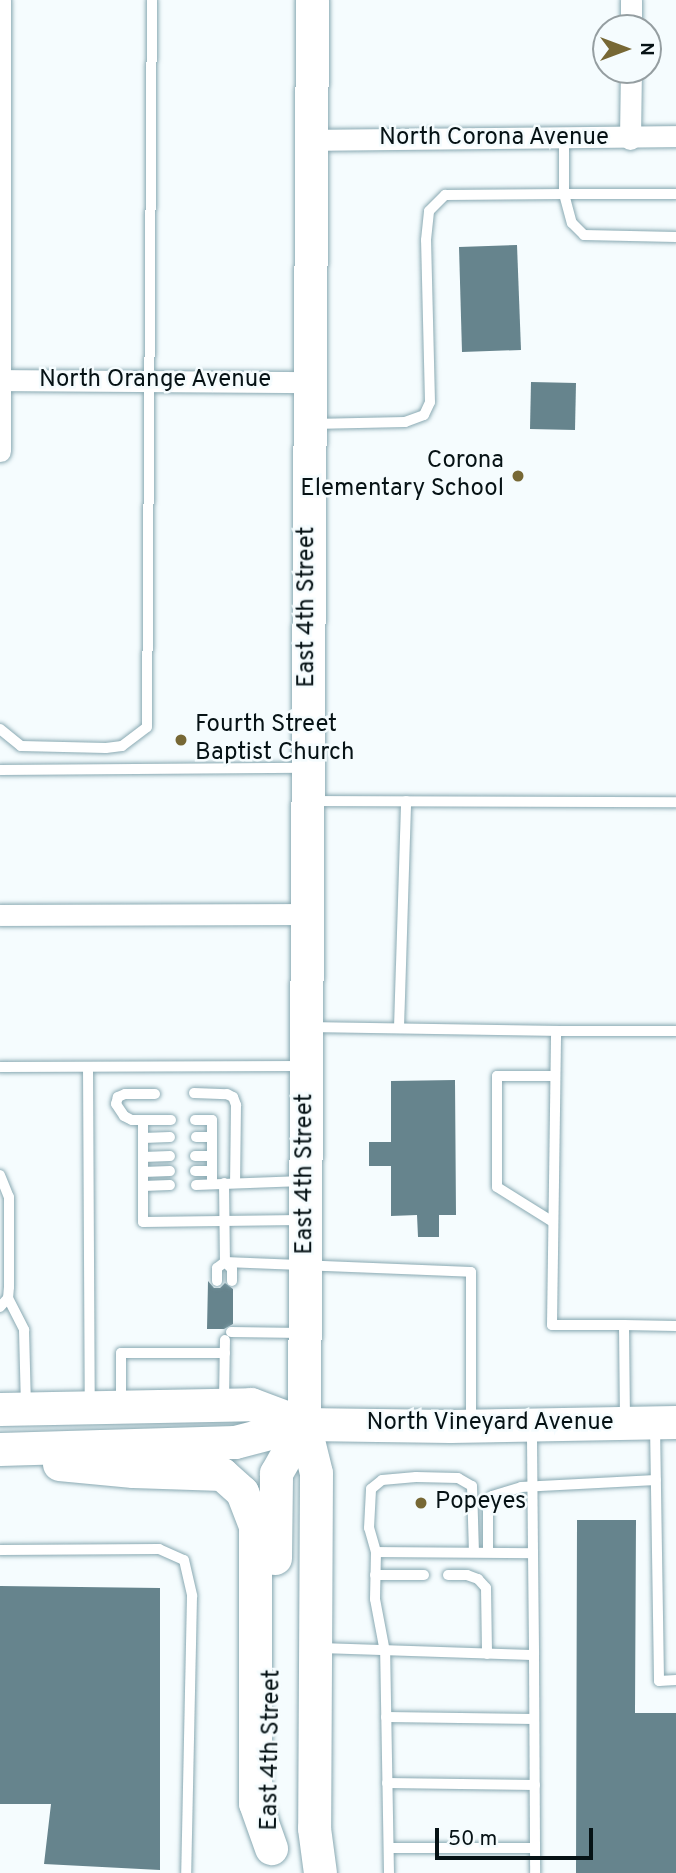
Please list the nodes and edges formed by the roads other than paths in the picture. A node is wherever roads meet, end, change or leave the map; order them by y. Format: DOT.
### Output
graph roads {
  1 [pos="0,0"];
  2 [pos="152,0"];
  3 [pos="312,0"];
  4 [pos="631,84"];
  5 [pos="0,121"];
  6 [pos="676,136"];
  7 [pos="311,139"];
  8 [pos="564,139"];
  9 [pos="630,139"];
  10 [pos="564,194"];
  11 [pos="676,194"];
  12 [pos="676,237"];
  13 [pos="0,380"];
  14 [pos="149,381"];
  15 [pos="310,382"];
  16 [pos="309,424"];
  17 [pos="0,451"];
  18 [pos="0,729"];
  19 [pos="307,768"];
  20 [pos="0,769"];
  21 [pos="307,801"];
  22 [pos="407,801"];
  23 [pos="676,802"];
  24 [pos="305,914"];
  25 [pos="0,915"];
  26 [pos="305,1027"];
  27 [pos="399,1028"];
  28 [pos="556,1031"];
  29 [pos="676,1031"];
  30 [pos="306,1066"];
  31 [pos="0,1067"];
  32 [pos="88,1067"];
  33 [pos="555,1076"];
  34 [pos="194,1093"];
  35 [pos="155,1094"];
  36 [pos="170,1120"];
  37 [pos="195,1120"];
  38 [pos="143,1121"];
  39 [pos="196,1137"];
  40 [pos="212,1137"];
  41 [pos="143,1138"];
  42 [pos="170,1138"];
  43 [pos="170,1156"];
  44 [pos="195,1156"];
  45 [pos="212,1156"];
  46 [pos="143,1157"];
  47 [pos="170,1171"];
  48 [pos="195,1171"];
  49 [pos="212,1171"];
  50 [pos="143,1172"];
  51 [pos="0,1175"];
  52 [pos="306,1181"];
  53 [pos="236,1182"];
  54 [pos="218,1184"];
  55 [pos="170,1185"];
  56 [pos="196,1185"];
  57 [pos="143,1186"];
  58 [pos="224,1220"];
  59 [pos="306,1220"];
  60 [pos="553,1223"];
  61 [pos="225,1262"];
  62 [pos="306,1267"];
  63 [pos="217,1282"];
  64 [pos="232,1282"];
  65 [pos="4,1303"];
  66 [pos="624,1325"];
  67 [pos="676,1325"];
  68 [pos="217,1329"];
  69 [pos="306,1333"];
  70 [pos="229,1334"];
  71 [pos="225,1353"];
  72 [pos="224,1405"];
  73 [pos="106,1407"];
  74 [pos="13,1409"];
  75 [pos="652,1422"];
  76 [pos="304,1424"];
  77 [pos="532,1425"];
  78 [pos="471,1426"];
  79 [pos="15,1448"];
  80 [pos="656,1480"];
  81 [pos="531,1486"];
  82 [pos="0,1550"];
  83 [pos="376,1552"];
  84 [pos="474,1552"];
  85 [pos="488,1552"];
  86 [pos="533,1553"];
  87 [pos="375,1575"];
  88 [pos="424,1575"];
  89 [pos="448,1575"];
  90 [pos="315,1648"];
  91 [pos="385,1652"];
  92 [pos="487,1654"];
  93 [pos="534,1655"];
  94 [pos="676,1680"];
  95 [pos="386,1717"];
  96 [pos="534,1719"];
  97 [pos="387,1783"];
  98 [pos="535,1784"];
  99 [pos="388,1848"];
  100 [pos="535,1848"];
  101 [pos="270,1860"];
  102 [pos="186,1873"];
  103 [pos="320,1873"];
  104 [pos="389,1873"];
  105 [pos="535,1873"];
  1 -- 5 [label="street"];
  2 -- 14 [label="lane"];
  3 -- 7 [label="main road, East 4th Street"];
  4 -- 9 [label="street"];
  5 -- 13 [label="street"];
  6 -- 9 [label="street, North Corona Avenue"];
  7 -- 8 [label="street, North Corona Avenue"];
  7 -- 15 [label="main road, East 4th Street"];
  8 -- 9 [label="street, North Corona Avenue"];
  8 -- 10 [label="lane"];
  10 -- 11 [label="lane"];
  10 -- 12 [label="lane"];
  10 -- 16 [label="lane"];
  13 -- 14 [label="street, North Orange Avenue"];
  13 -- 17 [label="street"];
  14 -- 15 [label="street, North Orange Avenue"];
  14 -- 18 [label="lane"];
  15 -- 16 [label="main road, East 4th Street"];
  16 -- 19 [label="main road, East 4th Street"];
  19 -- 20 [label="lane"];
  19 -- 21 [label="main road, East 4th Street"];
  21 -- 22 [label="lane"];
  21 -- 24 [label="main road, East 4th Street"];
  22 -- 23 [label="lane"];
  22 -- 27 [label="lane"];
  24 -- 25 [label="street"];
  24 -- 26 [label="main road, East 4th Street"];
  26 -- 27 [label="lane"];
  26 -- 30 [label="main road, East 4th Street"];
  27 -- 28 [label="lane"];
  28 -- 29 [label="lane"];
  28 -- 33 [label="lane"];
  30 -- 32 [label="lane"];
  30 -- 52 [label="main road, East 4th Street"];
  31 -- 32 [label="lane"];
  32 -- 73 [label="lane"];
  33 -- 60 [label="lane"];
  33 -- 60 [label="lane"];
  34 -- 53 [label="lane"];
  35 -- 38 [label="lane"];
  36 -- 38 [label="lane"];
  37 -- 40 [label="lane"];
  38 -- 41 [label="lane"];
  39 -- 40 [label="lane"];
  40 -- 45 [label="lane"];
  41 -- 42 [label="lane"];
  41 -- 46 [label="lane"];
  43 -- 46 [label="lane"];
  44 -- 45 [label="lane"];
  45 -- 49 [label="lane"];
  46 -- 50 [label="lane"];
  47 -- 50 [label="lane"];
  48 -- 49 [label="lane"];
  49 -- 54 [label="lane"];
  50 -- 57 [label="lane"];
  51 -- 65 [label="lane"];
  52 -- 53 [label="lane"];
  52 -- 59 [label="main road, East 4th Street"];
  53 -- 54 [label="lane"];
  54 -- 56 [label="lane"];
  54 -- 58 [label="lane"];
  55 -- 57 [label="lane"];
  57 -- 58 [label="lane"];
  58 -- 59 [label="lane"];
  58 -- 61 [label="lane"];
  59 -- 62 [label="main road, East 4th Street"];
  60 -- 66 [label="lane"];
  61 -- 62 [label="lane"];
  61 -- 63 [label="lane"];
  61 -- 64 [label="lane"];
  62 -- 69 [label="main road, East 4th Street"];
  62 -- 78 [label="lane"];
  65 -- 74 [label="lane"];
  66 -- 67 [label="lane"];
  66 -- 75 [label="lane"];
  68 -- 70 [label="lane"];
  69 -- 70 [label="lane"];
  69 -- 76 [label="main road, East 4th Street"];
  70 -- 71 [label="lane"];
  71 -- 72 [label="lane"];
  71 -- 73 [label="lane"];
  72 -- 73 [label="main road, North Vineyard Avenue"];
  72 -- 76 [label="main road, North Vineyard Avenue"];
  73 -- 74 [label="main road, North Vineyard Avenue"];
  75 -- 77 [label="main road, North Vineyard Avenue"];
  75 -- 80 [label="lane"];
  76 -- 78 [label="main road, North Vineyard Avenue"];
  76 -- 79 [label="main road, North Vineyard Avenue"];
  76 -- 90 [label="main road, East 4th Street"];
  76 -- 101 [label="main road, East 4th Street"];
  77 -- 78 [label="main road, North Vineyard Avenue"];
  77 -- 81 [label="lane"];
  79 -- 101 [label="main road"];
  80 -- 81 [label="lane"];
  80 -- 94 [label="lane"];
  81 -- 85 [label="lane"];
  81 -- 86 [label="lane"];
  82 -- 102 [label="lane"];
  83 -- 84 [label="lane"];
  83 -- 84 [label="lane"];
  83 -- 87 [label="lane"];
  84 -- 85 [label="lane"];
  85 -- 86 [label="lane"];
  86 -- 93 [label="lane"];
  87 -- 88 [label="lane"];
  87 -- 91 [label="lane"];
  89 -- 92 [label="lane"];
  90 -- 91 [label="lane"];
  90 -- 103 [label="main road, East 4th Street"];
  91 -- 92 [label="lane"];
  91 -- 95 [label="lane"];
  92 -- 93 [label="lane"];
  93 -- 96 [label="lane"];
  95 -- 96 [label="lane"];
  95 -- 97 [label="lane"];
  96 -- 98 [label="lane"];
  97 -- 98 [label="lane"];
  97 -- 99 [label="lane"];
  98 -- 100 [label="lane"];
  99 -- 100 [label="lane"];
  99 -- 104 [label="lane"];
  100 -- 105 [label="lane"];
}
